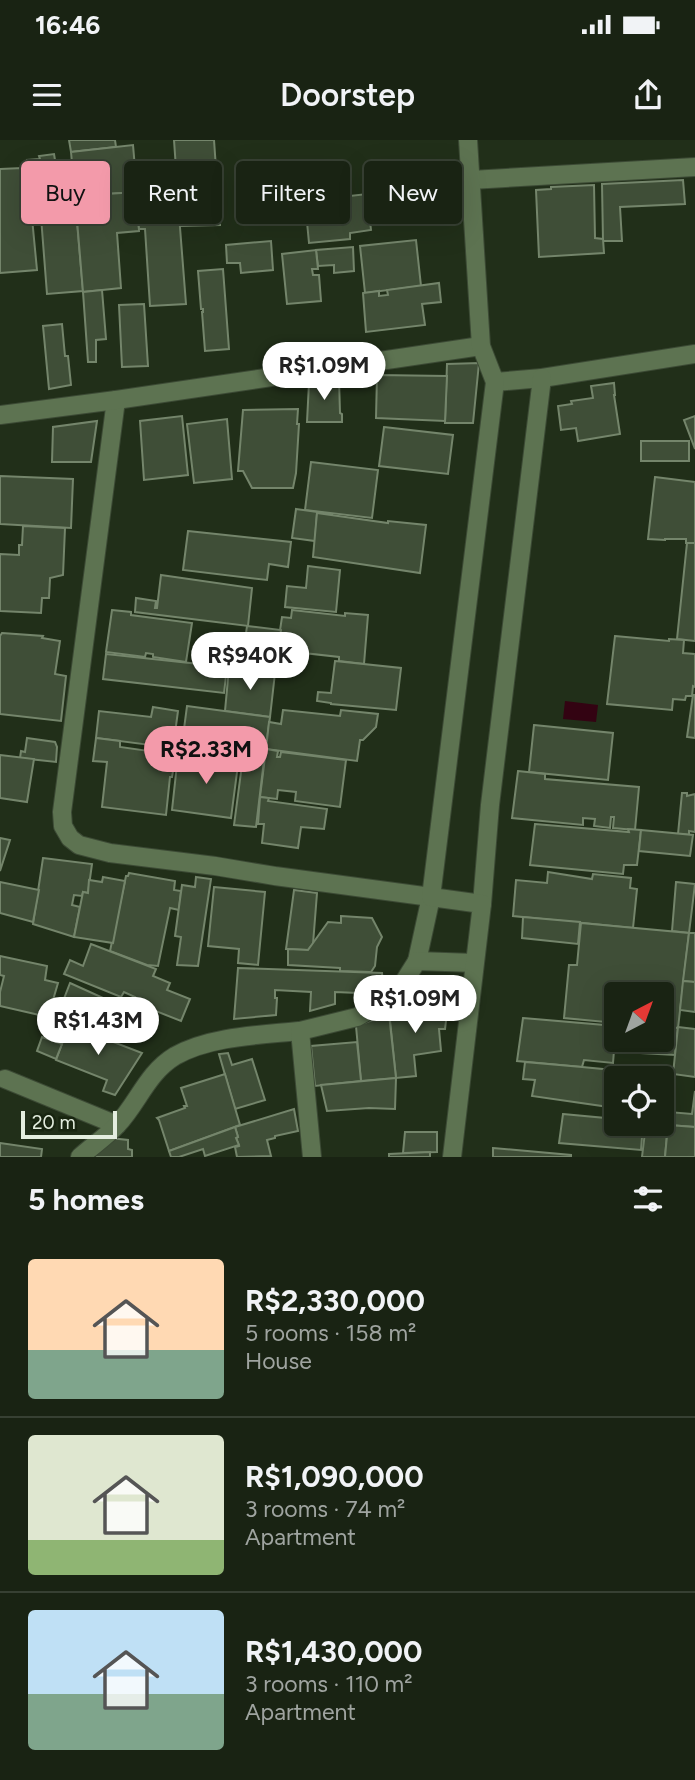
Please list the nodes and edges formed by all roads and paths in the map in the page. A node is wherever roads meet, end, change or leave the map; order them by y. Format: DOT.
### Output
graph roads {
  1 [pos="468,140"];
  2 [pos="695,167"];
  3 [pos="471,180"];
  4 [pos="481,346"];
  5 [pos="695,354"];
  6 [pos="542,378"];
  7 [pos="495,382"];
  8 [pos="116,400"];
  9 [pos="0,415"];
  10 [pos="431,897"];
  11 [pos="482,904"];
  12 [pos="417,961"];
  13 [pos="474,963"];
  14 [pos="300,1031"];
  15 [pos="5,1079"];
  16 [pos="117,1125"];
  17 [pos="80,1157"];
  18 [pos="312,1157"];
  19 [pos="452,1157"];
  1 -- 3 [label="street"];
  2 -- 3 [label="street"];
  3 -- 4 [label="street"];
  4 -- 7 [label="street"];
  4 -- 8 [label="street"];
  5 -- 6 [label="street"];
  6 -- 7 [label="street"];
  6 -- 11 [label="street"];
  7 -- 10 [label="street"];
  8 -- 9 [label="street"];
  8 -- 10 [label="street"];
  10 -- 11 [label="street"];
  10 -- 12 [label="street"];
  11 -- 13 [label="street"];
  12 -- 13 [label="street"];
  12 -- 14 [label="street"];
  13 -- 19 [label="street"];
  14 -- 16 [label="street"];
  14 -- 18 [label="street"];
  15 -- 16 [label="street"];
  16 -- 17 [label="street"];
}
